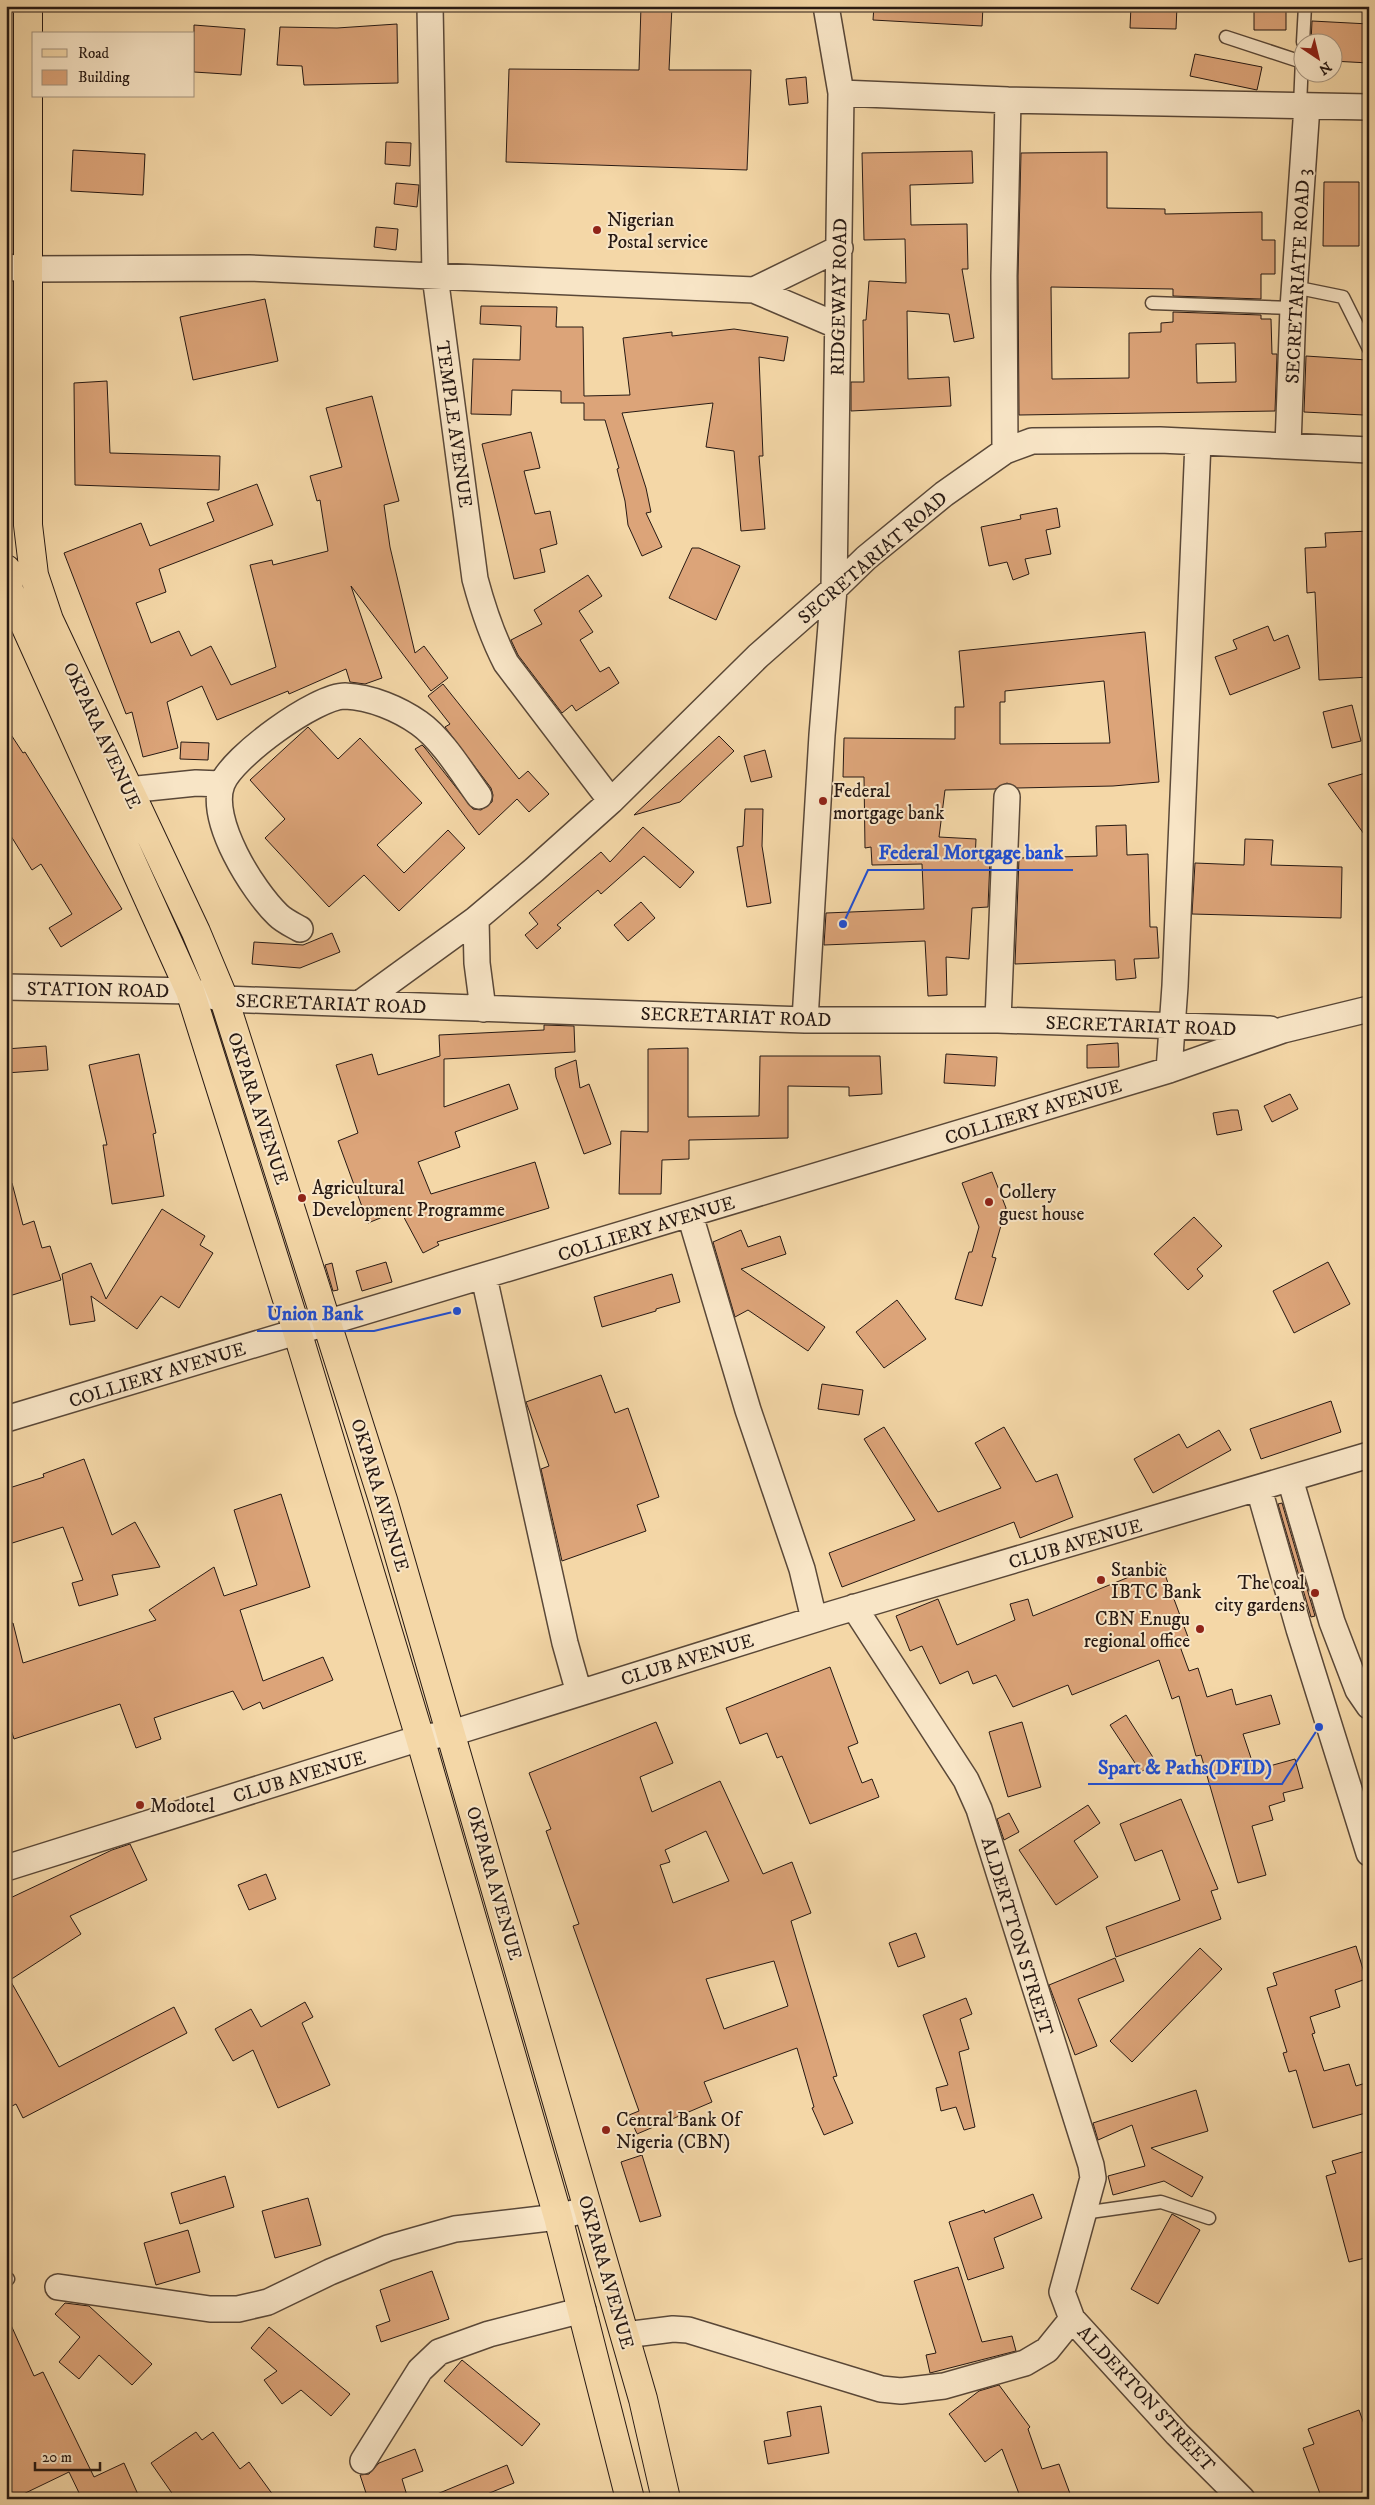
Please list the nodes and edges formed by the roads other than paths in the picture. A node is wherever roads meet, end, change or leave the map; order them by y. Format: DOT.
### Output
graph roads {
  1 [pos="28,6"];
  2 [pos="430,6"];
  3 [pos="826,6"];
  4 [pos="1305,6"];
  5 [pos="1304,32"];
  6 [pos="1226,37"];
  7 [pos="17,57"];
  8 [pos="1292,57"];
  9 [pos="1303,82"];
  10 [pos="841,92"];
  11 [pos="1008,100"];
  12 [pos="1304,106"];
  13 [pos="1369,107"];
  14 [pos="840,248"];
  15 [pos="16,268"];
  16 [pos="435,276"];
  17 [pos="754,290"];
  18 [pos="1294,297"];
  19 [pos="1152,303"];
  20 [pos="836,324"];
  21 [pos="1369,349"];
  22 [pos="1198,442"];
  23 [pos="1288,446"];
  24 [pos="1005,450"];
  25 [pos="1369,450"];
  26 [pos="7,583"];
  27 [pos="834,590"];
  28 [pos="41,597"];
  29 [pos="221,784"];
  30 [pos="128,790"];
  31 [pos="479,796"];
  32 [pos="1006,797"];
  33 [pos="611,801"];
  34 [pos="476,919"];
  35 [pos="300,929"];
  36 [pos="6,987"];
  37 [pos="190,991"];
  38 [pos="224,999"];
  39 [pos="359,1004"];
  40 [pos="482,1009"];
  41 [pos="1369,1009"];
  42 [pos="805,1020"];
  43 [pos="998,1020"];
  44 [pos="1173,1024"];
  45 [pos="1283,1030"];
  46 [pos="1169,1070"];
  47 [pos="690,1215"];
  48 [pos="484,1277"];
  49 [pos="328,1322"];
  50 [pos="297,1332"];
  51 [pos="6,1419"];
  52 [pos="1369,1455"];
  53 [pos="1290,1479"];
  54 [pos="1259,1489"];
  55 [pos="854,1607"];
  56 [pos="814,1619"];
  57 [pos="580,1693"];
  58 [pos="1369,1706"];
  59 [pos="452,1733"];
  60 [pos="420,1738"];
  61 [pos="1369,1853"];
  62 [pos="6,1868"];
  63 [pos="588,2209"];
  64 [pos="1083,2213"];
  65 [pos="558,2217"];
  66 [pos="1210,2218"];
  67 [pos="58,2288"];
  68 [pos="1062,2292"];
  69 [pos="583,2310"];
  70 [pos="1072,2319"];
  71 [pos="625,2336"];
  72 [pos="363,2462"];
  73 [pos="630,2499"];
  74 [pos="666,2499"];
  75 [pos="1242,2499"];
  1 -- 7 [label="main road, OKPARA AVENUE"];
  2 -- 16 [label="street, TEMPLE AVENUE"];
  3 -- 10 [label="street, RIDGEWAY ROAD"];
  4 -- 5 [label="lane"];
  6 -- 8 [label="lane"];
  7 -- 15 [label="main road, OKPARA AVENUE"];
  9 -- 12 [label="lane"];
  10 -- 11 [label="street"];
  10 -- 14 [label="street, RIDGEWAY ROAD"];
  11 -- 12 [label="street"];
  11 -- 24 [label="street"];
  12 -- 13 [label="street"];
  12 -- 18 [label="street, SECRETARIATE ROAD 3"];
  14 -- 17 [label="street"];
  14 -- 20 [label="street, RIDGEWAY ROAD"];
  15 -- 16 [label="street"];
  15 -- 28 [label="main road, OKPARA AVENUE"];
  16 -- 17 [label="street"];
  16 -- 33 [label="street, TEMPLE AVENUE"];
  17 -- 20 [label="street"];
  18 -- 19 [label="lane"];
  18 -- 21 [label="lane"];
  18 -- 23 [label="street, SECRETARIATE ROAD 3"];
  20 -- 27 [label="street, RIDGEWAY ROAD"];
  22 -- 23 [label="street, SECRETARIAT ROAD"];
  22 -- 24 [label="street, SECRETARIAT ROAD"];
  22 -- 44 [label="street"];
  23 -- 25 [label="street, SECRETARIAT ROAD"];
  24 -- 27 [label="street, SECRETARIAT ROAD"];
  26 -- 28 [label="street"];
  26 -- 37 [label="main road, OKPARA AVENUE"];
  27 -- 33 [label="street, SECRETARIAT ROAD"];
  27 -- 42 [label="street, RIDGEWAY ROAD"];
  28 -- 30 [label="main road, OKPARA AVENUE"];
  29 -- 30 [label="street"];
  29 -- 31 [label="street"];
  29 -- 35 [label="street"];
  30 -- 38 [label="main road, OKPARA AVENUE"];
  32 -- 43 [label="street"];
  33 -- 34 [label="street, SECRETARIAT ROAD"];
  34 -- 39 [label="street, SECRETARIAT ROAD"];
  34 -- 40 [label="street"];
  36 -- 37 [label="street, STATION ROAD"];
  37 -- 38 [label="street, SECRETARIAT ROAD"];
  37 -- 50 [label="main road, OKPARA AVENUE"];
  38 -- 39 [label="street, SECRETARIAT ROAD"];
  38 -- 49 [label="main road, OKPARA AVENUE"];
  39 -- 40 [label="street, SECRETARIAT ROAD"];
  40 -- 42 [label="street, SECRETARIAT ROAD"];
  41 -- 45 [label="street"];
  42 -- 43 [label="street, SECRETARIAT ROAD"];
  43 -- 44 [label="street, SECRETARIAT ROAD"];
  44 -- 45 [label="street, SECRETARIAT ROAD"];
  44 -- 46 [label="street"];
  45 -- 46 [label="street, COLLIERY AVENUE"];
  46 -- 47 [label="street, COLLIERY AVENUE"];
  47 -- 48 [label="street, COLLIERY AVENUE"];
  47 -- 56 [label="street"];
  48 -- 49 [label="street, COLLIERY AVENUE"];
  48 -- 57 [label="street"];
  49 -- 50 [label="street, COLLIERY AVENUE"];
  49 -- 59 [label="main road, OKPARA AVENUE"];
  50 -- 51 [label="street, COLLIERY AVENUE"];
  50 -- 60 [label="main road, OKPARA AVENUE"];
  52 -- 53 [label="street, CLUB AVENUE"];
  53 -- 54 [label="street, CLUB AVENUE"];
  53 -- 58 [label="street"];
  54 -- 55 [label="street, CLUB AVENUE"];
  54 -- 61 [label="street"];
  55 -- 56 [label="street, CLUB AVENUE"];
  55 -- 64 [label="street, ALDERTTON STREET"];
  56 -- 57 [label="street, CLUB AVENUE"];
  57 -- 59 [label="street, CLUB AVENUE"];
  59 -- 60 [label="street, CLUB AVENUE"];
  59 -- 63 [label="main road, OKPARA AVENUE"];
  60 -- 62 [label="street, CLUB AVENUE"];
  60 -- 65 [label="main road, OKPARA AVENUE"];
  63 -- 65 [label="street"];
  63 -- 71 [label="main road, OKPARA AVENUE"];
  64 -- 66 [label="lane"];
  64 -- 68 [label="street, ALDERTTON STREET"];
  65 -- 67 [label="street"];
  65 -- 69 [label="main road, OKPARA AVENUE"];
  68 -- 70 [label="street, ALDERTON STREET"];
  69 -- 72 [label="street"];
  69 -- 73 [label="main road, OKPARA AVENUE"];
  70 -- 71 [label="street"];
  70 -- 75 [label="street, ALDERTON STREET"];
  71 -- 74 [label="main road, OKPARA AVENUE"];
}
